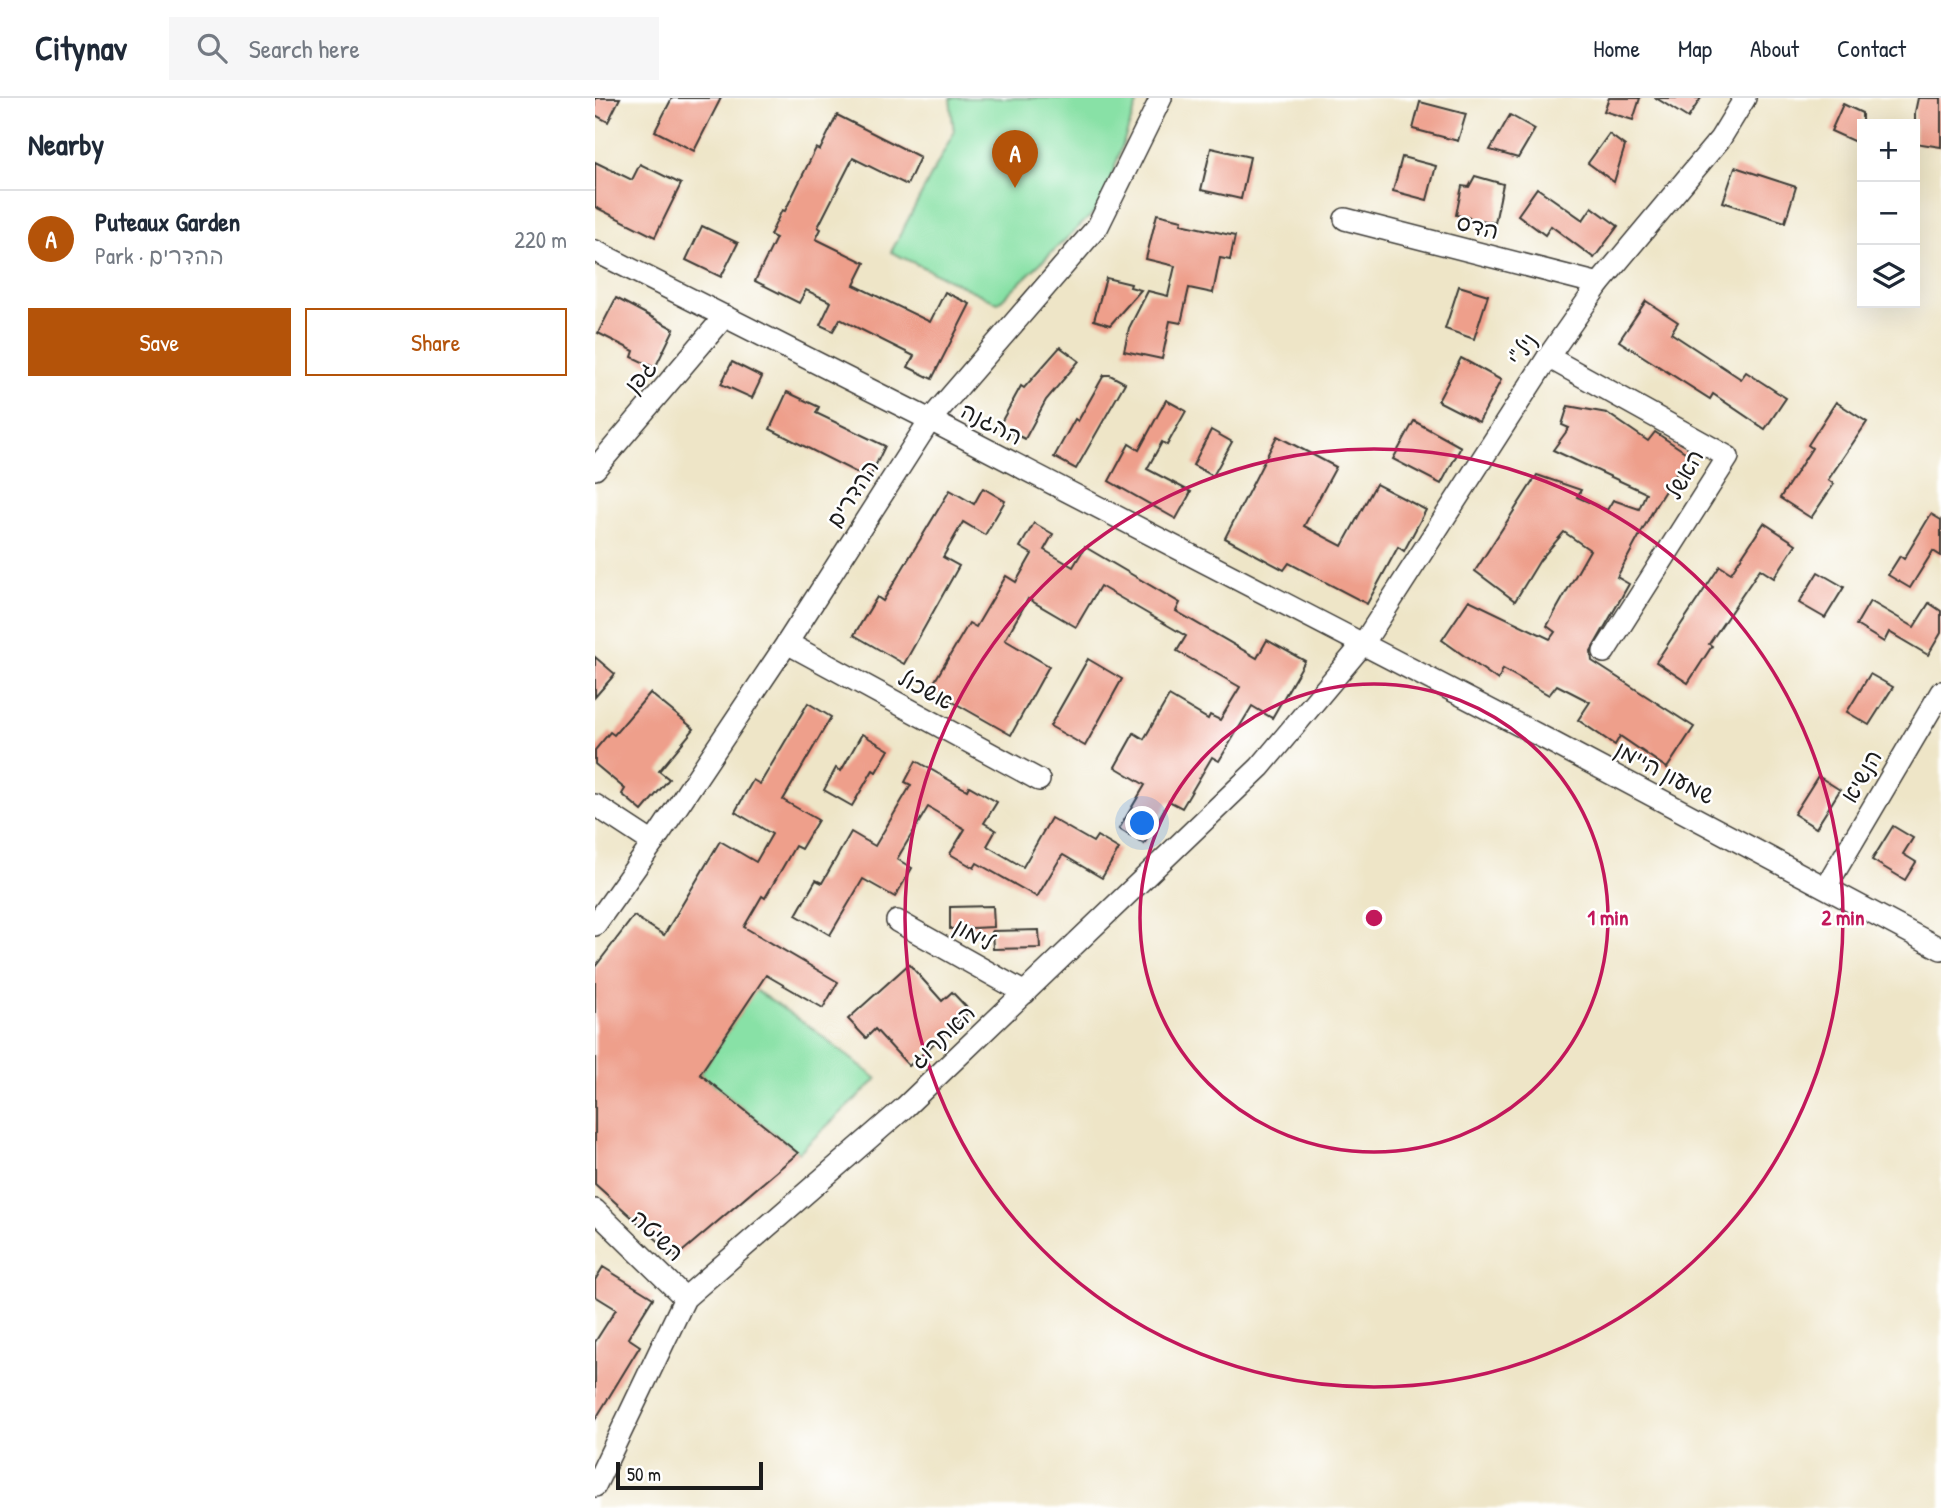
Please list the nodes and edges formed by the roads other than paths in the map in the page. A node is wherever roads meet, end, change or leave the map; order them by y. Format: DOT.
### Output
graph roads {
  1 [pos="1161,98"];
  2 [pos="1745,98"];
  3 [pos="1345,219"];
  4 [pos="595,251"];
  5 [pos="1599,284"];
  6 [pos="725,316"];
  7 [pos="1548,357"];
  8 [pos="930,420"];
  9 [pos="595,469"];
  10 [pos="787,643"];
  11 [pos="1363,644"];
  12 [pos="1605,652"];
  13 [pos="1941,692"];
  14 [pos="1039,780"];
  15 [pos="595,805"];
  16 [pos="653,843"];
  17 [pos="1826,887"];
  18 [pos="897,921"];
  19 [pos="595,925"];
  20 [pos="1941,950"];
  21 [pos="1025,993"];
  22 [pos="595,1210"];
  23 [pos="685,1297"];
  24 [pos="595,1486"];
  1 -- 8 [label="street, ההדרים"];
  2 -- 5 [label="street, ניל\"י"];
  3 -- 5 [label="street, הדס"];
  4 -- 6 [label="street, ההגנה"];
  5 -- 7 [label="street, ניל\"י"];
  6 -- 8 [label="street, ההגנה"];
  6 -- 9 [label="street, גפן"];
  7 -- 11 [label="street, ניל\"י"];
  7 -- 12 [label="street, האשל"];
  8 -- 10 [label="street, ההדרים"];
  8 -- 11 [label="street, ההגנה"];
  10 -- 14 [label="street, אשכול"];
  10 -- 16 [label="street, ההדרים"];
  11 -- 17 [label="street, שמעון היימן"];
  11 -- 21 [label="street, האתרוג"];
  13 -- 17 [label="street, הנשיא"];
  15 -- 16 [label="street"];
  16 -- 19 [label="street, ההדרים"];
  17 -- 20 [label="street, שמעון היימן"];
  18 -- 21 [label="street, לימון"];
  21 -- 23 [label="street, האתרוג"];
  22 -- 23 [label="street, השיטה"];
  23 -- 24 [label="street, האתרוג"];
}
